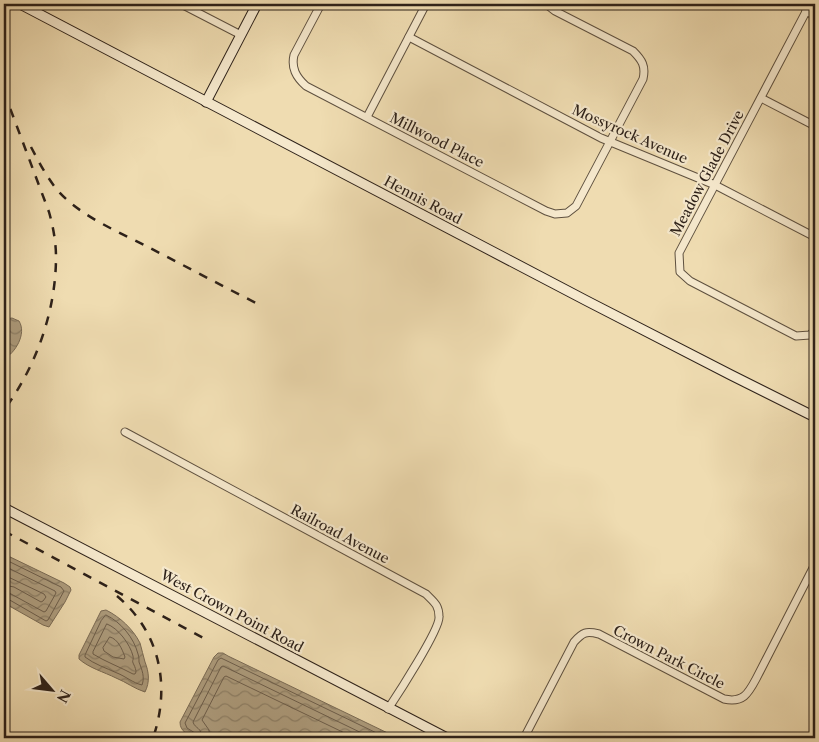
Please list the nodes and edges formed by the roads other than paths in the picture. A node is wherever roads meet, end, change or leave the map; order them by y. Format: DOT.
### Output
graph roads {
  1 [pos="20,4"];
  2 [pos="181,4"];
  3 [pos="257,4"];
  4 [pos="321,4"];
  5 [pos="426,4"];
  6 [pos="546,4"];
  7 [pos="810,4"];
  8 [pos="806,11"];
  9 [pos="815,16"];
  10 [pos="241,35"];
  11 [pos="409,37"];
  12 [pos="761,98"];
  13 [pos="206,102"];
  14 [pos="367,118"];
  15 [pos="815,126"];
  16 [pos="610,142"];
  17 [pos="715,185"];
  18 [pos="815,237"];
  19 [pos="815,330"];
  20 [pos="815,417"];
  21 [pos="125,432"];
  22 [pos="4,508"];
  23 [pos="815,564"];
  24 [pos="388,709"];
  25 [pos="447,738"];
  26 [pos="524,738"];
  1 -- 13 [label="street, Hennis Road"];
  2 -- 10 [label="street"];
  3 -- 10 [label="street"];
  4 -- 14 [label="street, Millwood Place"];
  5 -- 11 [label="street"];
  6 -- 16 [label="street, Millwood Place"];
  7 -- 8 [label="street, Meadow Glade Drive"];
  8 -- 9 [label="street"];
  8 -- 12 [label="street, Meadow Glade Drive"];
  10 -- 13 [label="street"];
  11 -- 14 [label="street"];
  11 -- 16 [label="street, Mossyrock Avenue"];
  12 -- 15 [label="street"];
  12 -- 17 [label="street, Meadow Glade Drive"];
  13 -- 20 [label="street, Hennis Road"];
  14 -- 16 [label="street, Millwood Place"];
  16 -- 17 [label="street, Mossyrock Avenue"];
  17 -- 18 [label="street, Mossyrock Avenue"];
  17 -- 19 [label="street, Meadow Glade Drive"];
  21 -- 24 [label="street, Railroad Avenue"];
  22 -- 24 [label="street, West Crown Point Road"];
  23 -- 26 [label="street, Crown Park Circle"];
  24 -- 25 [label="street, West Crown Point Road"];
}
